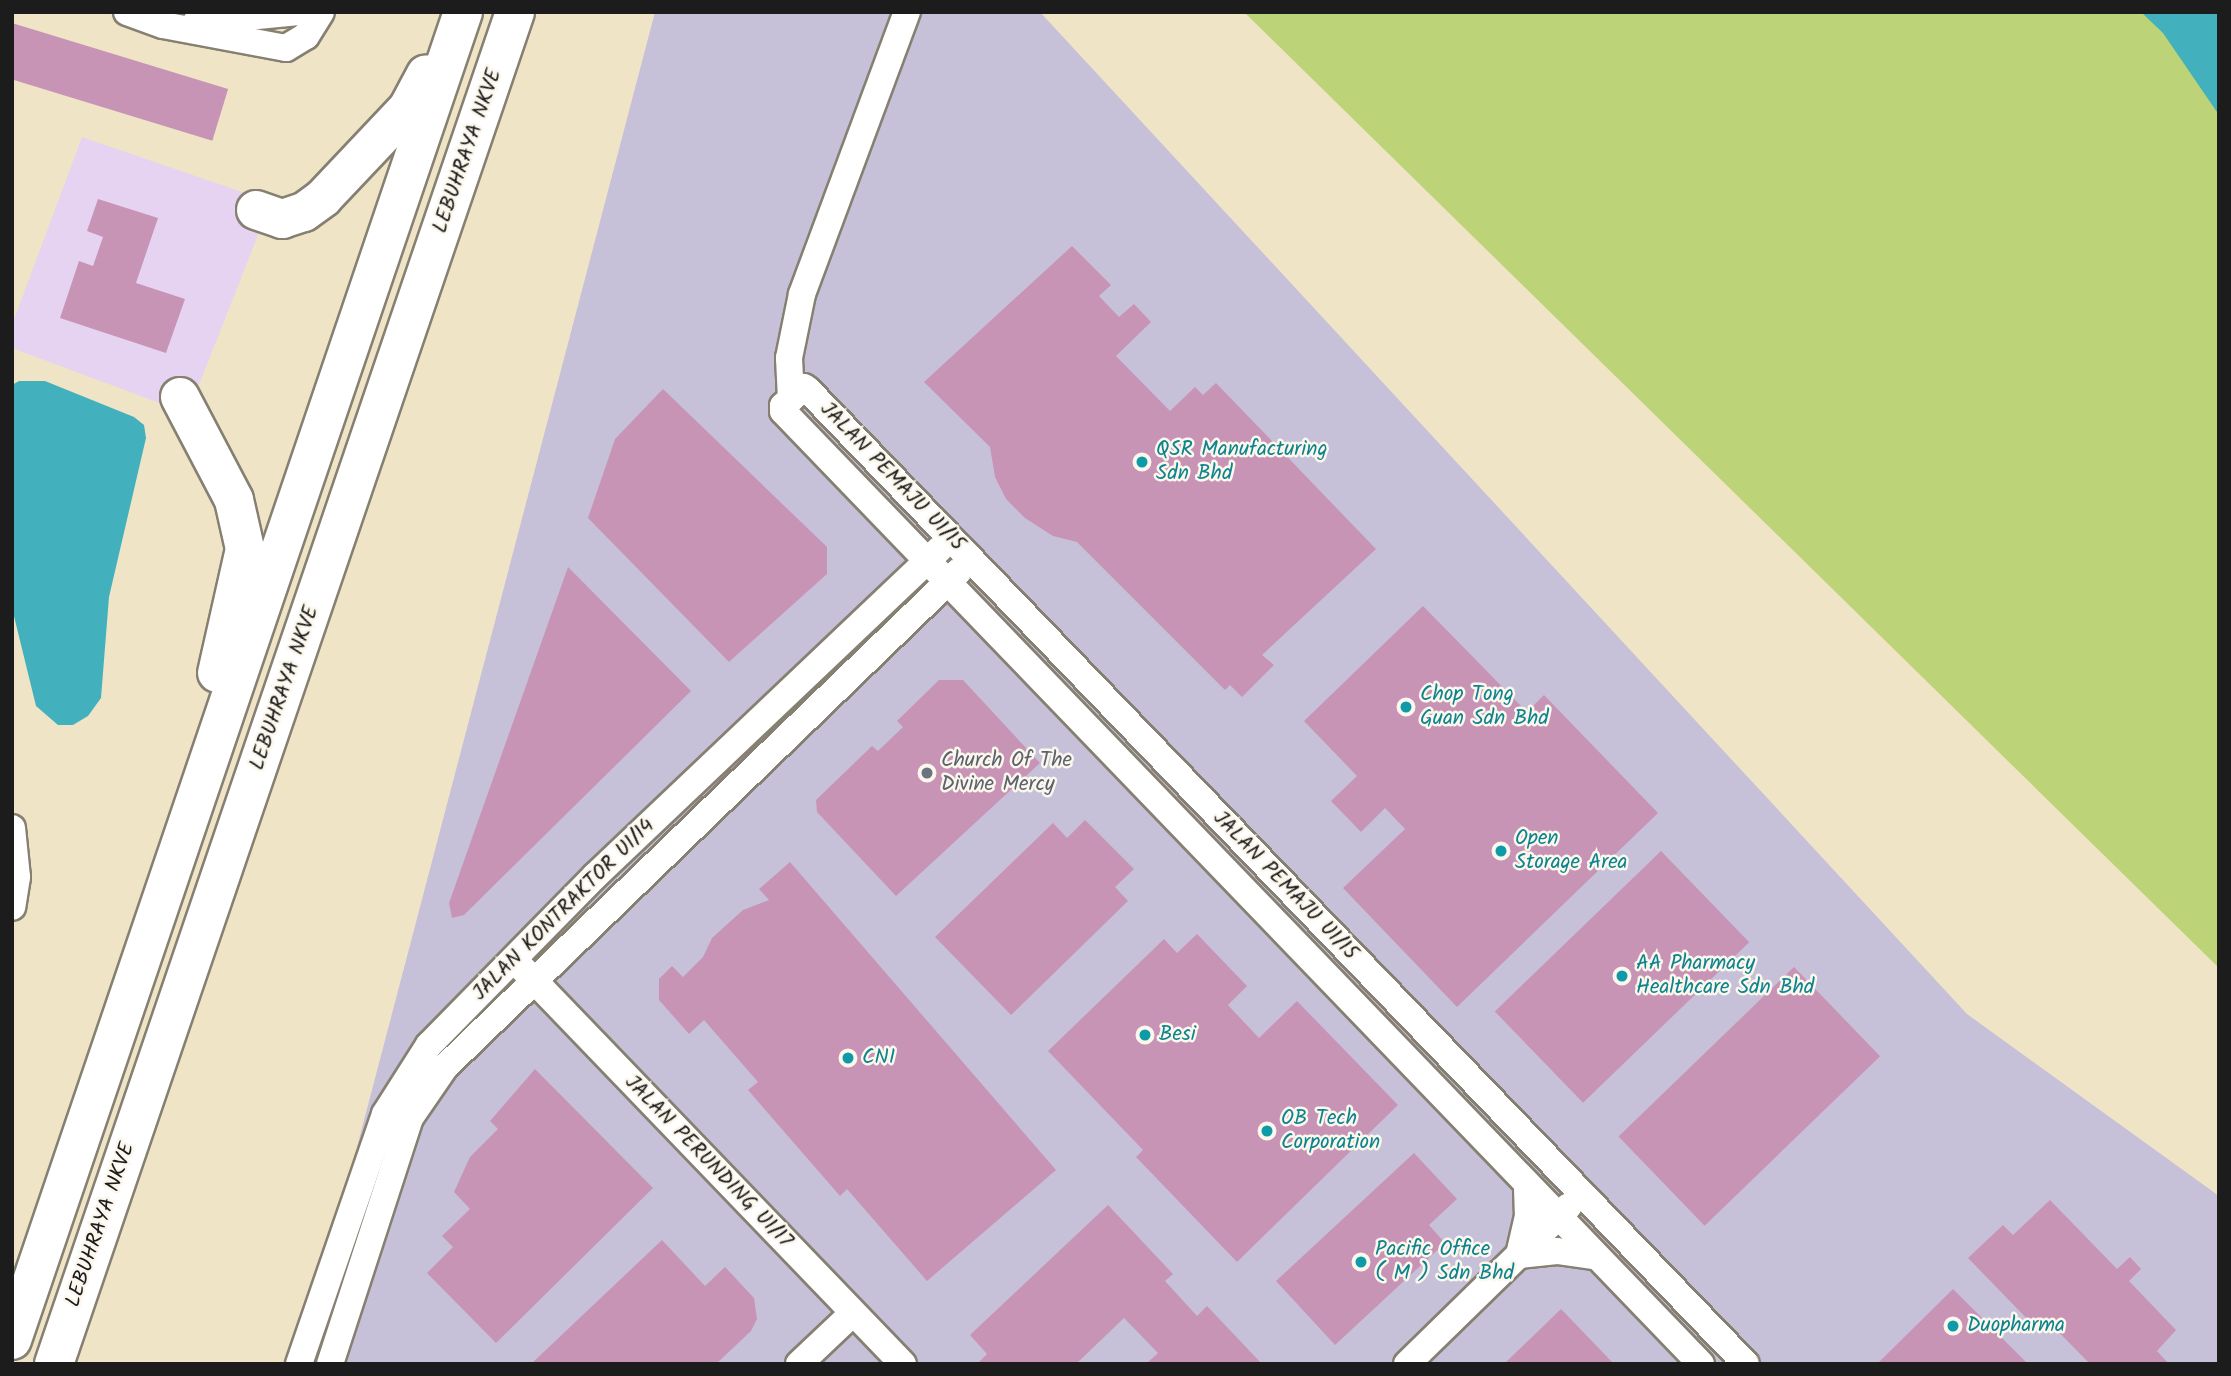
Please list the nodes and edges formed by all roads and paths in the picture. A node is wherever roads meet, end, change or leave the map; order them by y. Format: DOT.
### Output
graph roads {
  1 [pos="127,12"];
  2 [pos="299,12"];
  3 [pos="321,12"];
  4 [pos="451,12"];
  5 [pos="463,12"];
  6 [pos="515,12"];
  7 [pos="907,12"];
  8 [pos="163,25"];
  9 [pos="257,210"];
  10 [pos="180,397"];
  11 [pos="790,399"];
  12 [pos="951,539"];
  13 [pos="971,560"];
  14 [pos="928,561"];
  15 [pos="948,582"];
  16 [pos="12,828"];
  17 [pos="12,907"];
  18 [pos="513,958"];
  19 [pos="534,981"];
  20 [pos="88,1122"];
  21 [pos="1527,1186"];
  22 [pos="1582,1194"];
  23 [pos="1557,1217"];
  24 [pos="1519,1255"];
  25 [pos="1594,1255"];
  26 [pos="853,1313"];
  27 [pos="12,1340"];
  28 [pos="54,1364"];
  29 [pos="299,1364"];
  30 [pos="330,1364"];
  31 [pos="799,1364"];
  32 [pos="903,1364"];
  33 [pos="1407,1364"];
  34 [pos="1701,1364"];
  35 [pos="1746,1364"];
  1 -- 8 [label="street"];
  2 -- 8 [label="street"];
  3 -- 8 [label="street"];
  4 -- 9 [label="highway"];
  5 -- 20 [label="highway"];
  6 -- 28 [label="highway, LEBUHRAYA NKVE"];
  7 -- 11 [label="street"];
  10 -- 20 [label="highway"];
  11 -- 12 [label="street, JALAN PEMAJU U1/15"];
  11 -- 14 [label="street, JALAN PEMAJU U1/15"];
  12 -- 13 [label="street, JALAN PEMAJU U1/15"];
  12 -- 14 [label="street, JALAN KONTRAKTOR U1/14"];
  13 -- 15 [label="street, JALAN KONTRAKTOR U1/14"];
  13 -- 22 [label="street, JALAN PEMAJU U1/15"];
  14 -- 15 [label="street, JALAN PEMAJU U1/15"];
  14 -- 18 [label="street, JALAN KONTRAKTOR U1/14"];
  15 -- 19 [label="street, JALAN KONTRAKTOR U1/14"];
  15 -- 21 [label="street, JALAN PEMAJU U1/15"];
  16 -- 17 [label="street"];
  18 -- 19 [label="street, JALAN PERUNDING U1/17"];
  18 -- 29 [label="street, JALAN KONTRAKTOR U1/14"];
  19 -- 26 [label="street, JALAN PERUNDING U1/17"];
  19 -- 30 [label="street, JALAN KONTRAKTOR U1/14"];
  20 -- 27 [label="highway"];
  21 -- 23 [label="street, JALAN PEMAJU U1/15"];
  21 -- 24 [label="street"];
  22 -- 23 [label="street"];
  22 -- 35 [label="street, JALAN PEMAJU U1/15"];
  23 -- 24 [label="street"];
  23 -- 25 [label="street, JALAN PEMAJU U1/15"];
  24 -- 25 [label="street"];
  24 -- 33 [label="street"];
  25 -- 34 [label="street, JALAN PEMAJU U1/15"];
  26 -- 31 [label="street"];
  26 -- 32 [label="street, JALAN PERUNDING U1/17"];
}
